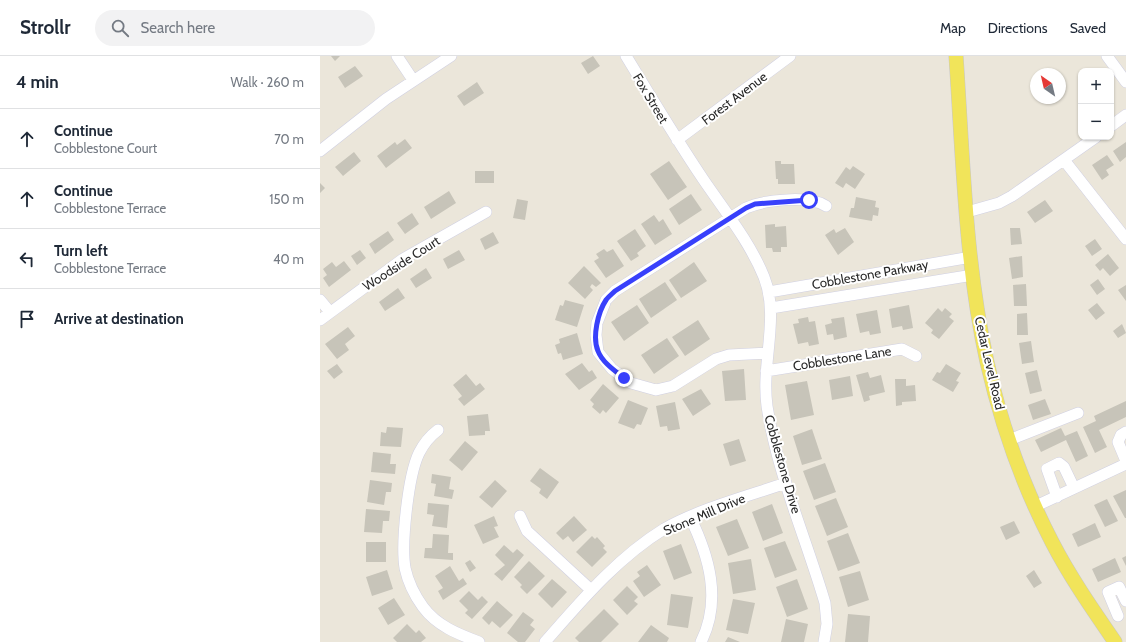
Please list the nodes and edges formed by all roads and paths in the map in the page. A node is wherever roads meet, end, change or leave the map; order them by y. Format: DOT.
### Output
graph roads {
  1 [pos="397,56"];
  2 [pos="451,56"];
  3 [pos="626,56"];
  4 [pos="790,56"];
  5 [pos="956,56"];
  6 [pos="1107,56"];
  7 [pos="413,80"];
  8 [pos="1126,82"];
  9 [pos="1126,115"];
  10 [pos="1114,124"];
  11 [pos="677,140"];
  12 [pos="1092,140"];
  13 [pos="320,151"];
  14 [pos="1064,160"];
  15 [pos="826,206"];
  16 [pos="486,212"];
  17 [pos="967,212"];
  18 [pos="729,218"];
  19 [pos="1126,239"];
  20 [pos="971,257"];
  21 [pos="972,275"];
  22 [pos="769,292"];
  23 [pos="320,300"];
  24 [pos="771,308"];
  25 [pos="330,312"];
  26 [pos="320,320"];
  27 [pos="767,352"];
  28 [pos="916,356"];
  29 [pos="766,371"];
  30 [pos="1078,413"];
  31 [pos="438,430"];
  32 [pos="1126,432"];
  33 [pos="1009,440"];
  34 [pos="1126,463"];
  35 [pos="786,483"];
  36 [pos="1074,488"];
  37 [pos="1057,496"];
  38 [pos="1036,506"];
  39 [pos="520,516"];
  40 [pos="690,517"];
  41 [pos="591,590"];
  42 [pos="1126,601"];
  43 [pos="1122,614"];
  44 [pos="1103,624"];
  45 [pos="479,642"];
  46 [pos="545,642"];
  47 [pos="702,642"];
  48 [pos="824,642"];
  49 [pos="1116,642"];
  1 -- 7 [label="street"];
  2 -- 7 [label="street"];
  3 -- 11 [label="street, Fox Street"];
  4 -- 11 [label="street, Forest Avenue"];
  5 -- 17 [label="main road, Cedar Level Road"];
  6 -- 8 [label="street"];
  7 -- 13 [label="street"];
  9 -- 10 [label="street"];
  11 -- 18 [label="street, Cobblestone Drive"];
  12 -- 14 [label="street"];
  14 -- 17 [label="street"];
  14 -- 19 [label="street"];
  15 -- 18 [label="street"];
  16 -- 25 [label="street, Woodside Court"];
  17 -- 20 [label="main road, Cedar Level Road"];
  18 -- 22 [label="street, Cobblestone Drive"];
  18 -- 27 [label="street"];
  20 -- 21 [label="main road, Cedar Level Road"];
  20 -- 22 [label="street, Cobblestone Parkway"];
  21 -- 24 [label="street, Cobblestone Parkway"];
  21 -- 33 [label="main road, Cedar Level Road"];
  22 -- 24 [label="street, Cobblestone Drive"];
  23 -- 25 [label="street"];
  24 -- 27 [label="street, Cobblestone Drive"];
  25 -- 26 [label="street, Woodside Court"];
  27 -- 29 [label="street, Cobblestone Drive"];
  28 -- 29 [label="street, Cobblestone Lane"];
  29 -- 35 [label="street, Cobblestone Drive"];
  30 -- 33 [label="street"];
  31 -- 45 [label="street"];
  32 -- 34 [label="street"];
  33 -- 38 [label="main road, Cedar Level Road"];
  34 -- 36 [label="street"];
  35 -- 40 [label="street, Stone Mill Drive"];
  35 -- 48 [label="street, Cobblestone Drive"];
  36 -- 37 [label="street"];
  36 -- 37 [label="street"];
  37 -- 38 [label="street"];
  38 -- 44 [label="main road, Cedar Level Road"];
  39 -- 41 [label="street"];
  40 -- 41 [label="street, Stone Mill Drive"];
  40 -- 47 [label="street"];
  41 -- 46 [label="street, Stone Mill Drive"];
  42 -- 43 [label="street"];
  43 -- 44 [label="street"];
  44 -- 49 [label="main road, Cedar Level Road"];
}
